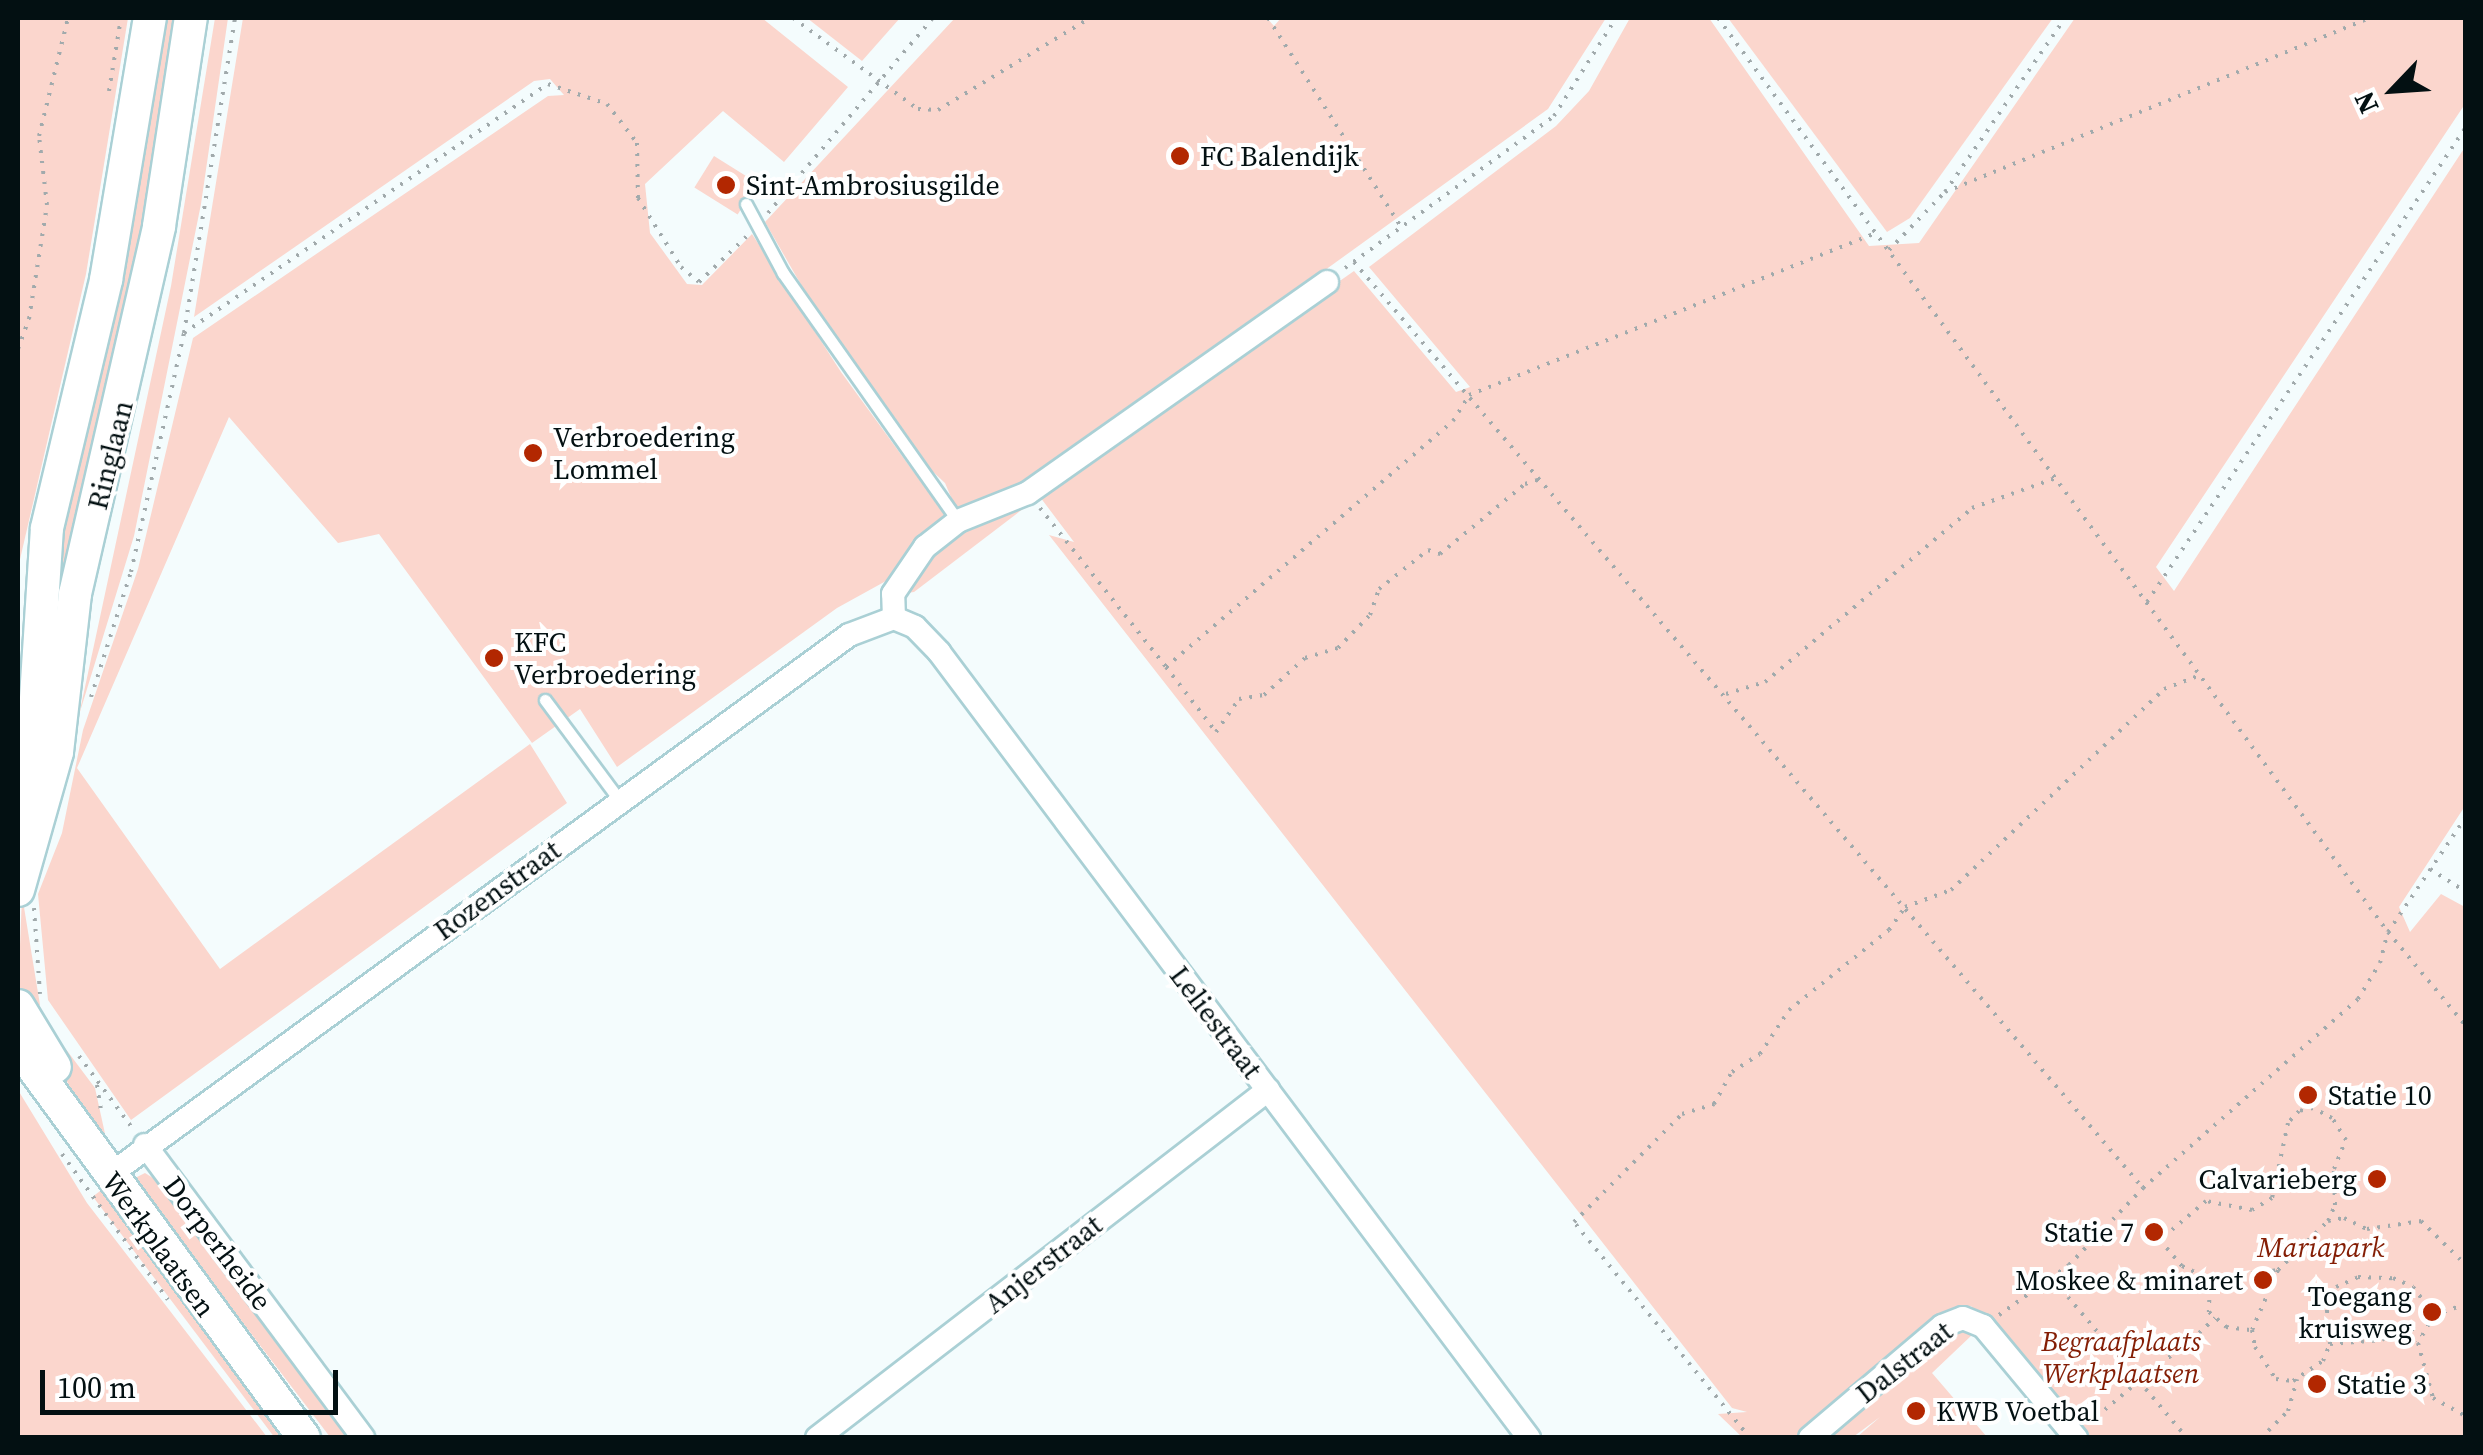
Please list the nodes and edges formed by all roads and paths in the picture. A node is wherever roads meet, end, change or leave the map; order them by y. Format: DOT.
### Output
graph roads {
  1 [pos="68,18"];
  2 [pos="121,18"];
  3 [pos="150,18"];
  4 [pos="190,18"];
  5 [pos="235,18"];
  6 [pos="794,18"];
  7 [pos="933,18"];
  8 [pos="1090,18"];
  9 [pos="1268,18"];
  10 [pos="1616,18"];
  11 [pos="1718,18"];
  12 [pos="2065,18"];
  13 [pos="2370,18"];
  14 [pos="878,83"];
  15 [pos="108,106"];
  16 [pos="2466,128"];
  17 [pos="1944,192"];
  18 [pos="746,204"];
  19 [pos="757,225"];
  20 [pos="1402,228"];
  21 [pos="1877,233"];
  22 [pos="1889,250"];
  23 [pos="1354,262"];
  24 [pos="1327,282"];
  25 [pos="184,333"];
  26 [pos="18,349"];
  27 [pos="1469,395"];
  28 [pos="2056,478"];
  29 [pos="1540,479"];
  30 [pos="1028,493"];
  31 [pos="958,521"];
  32 [pos="2147,602"];
  33 [pos="894,618"];
  34 [pos="1166,667"];
  35 [pos="2201,675"];
  36 [pos="1724,694"];
  37 [pos="545,700"];
  38 [pos="83,711"];
  39 [pos="620,800"];
  40 [pos="2466,817"];
  41 [pos="18,822"];
  42 [pos="2430,869"];
  43 [pos="2466,892"];
  44 [pos="25,893"];
  45 [pos="1905,907"];
  46 [pos="2388,932"];
  47 [pos="32,1008"];
  48 [pos="2466,1026"];
  49 [pos="18,1047"];
  50 [pos="76,1052"];
  51 [pos="1268,1090"];
  52 [pos="88,1145"];
  53 [pos="144,1145"];
  54 [pos="108,1176"];
  55 [pos="2144,1188"];
  56 [pos="2328,1221"];
  57 [pos="2466,1265"];
  58 [pos="2278,1270"];
  59 [pos="2210,1279"];
  60 [pos="2068,1297"];
  61 [pos="2466,1304"];
  62 [pos="2433,1313"];
  63 [pos="2215,1318"];
  64 [pos="1983,1326"];
  65 [pos="2252,1330"];
  66 [pos="2198,1334"];
  67 [pos="2423,1335"];
  68 [pos="2187,1343"];
  69 [pos="2330,1344"];
  70 [pos="2297,1379"];
  71 [pos="2140,1381"];
  72 [pos="2466,1416"];
  73 [pos="2075,1436"];
  74 [pos="304,1438"];
  75 [pos="363,1438"];
  76 [pos="817,1438"];
  77 [pos="1529,1438"];
  78 [pos="1750,1438"];
  79 [pos="1810,1438"];
  80 [pos="2187,1438"];
  81 [pos="2261,1438"];
  1 -- 26 [label="path"];
  2 -- 15 [label="path"];
  3 -- 41 [label="main road, Ringlaan"];
  4 -- 44 [label="main road, Ringlaan"];
  5 -- 25 [label="path"];
  6 -- 14 [label="path"];
  7 -- 14 [label="path"];
  8 -- 14 [label="path"];
  9 -- 20 [label="path"];
  10 -- 20 [label="path"];
  11 -- 21 [label="path"];
  12 -- 17 [label="path"];
  13 -- 17 [label="path"];
  14 -- 19 [label="path"];
  16 -- 32 [label="path"];
  17 -- 22 [label="path"];
  18 -- 19 [label="lane"];
  19 -- 25 [label="path"];
  19 -- 31 [label="lane"];
  20 -- 23 [label="path"];
  21 -- 22 [label="path"];
  21 -- 27 [label="path"];
  22 -- 28 [label="path"];
  23 -- 24 [label="path"];
  23 -- 27 [label="path"];
  24 -- 30 [label="street"];
  25 -- 38 [label="path"];
  27 -- 29 [label="path"];
  27 -- 34 [label="path"];
  28 -- 32 [label="path"];
  28 -- 36 [label="path"];
  29 -- 34 [label="path"];
  29 -- 36 [label="path"];
  30 -- 31 [label="street"];
  30 -- 34 [label="path"];
  31 -- 33 [label="street"];
  32 -- 35 [label="path"];
  33 -- 39 [label="street, Rozenstraat"];
  33 -- 51 [label="street, Leliestraat"];
  35 -- 45 [label="path"];
  35 -- 46 [label="path"];
  36 -- 45 [label="path"];
  37 -- 39 [label="lane"];
  39 -- 53 [label="street, Rozenstraat"];
  40 -- 42 [label="path"];
  42 -- 43 [label="path"];
  42 -- 46 [label="path"];
  44 -- 47 [label="path"];
  45 -- 55 [label="path"];
  45 -- 78 [label="path"];
  46 -- 48 [label="path"];
  46 -- 55 [label="path"];
  47 -- 52 [label="main road, Werkplaatsen"];
  49 -- 52 [label="main road, Werkplaatsen"];
  50 -- 53 [label="path"];
  51 -- 76 [label="street, Anjerstraat"];
  51 -- 77 [label="street, Leliestraat"];
  52 -- 54 [label="main road, Werkplaatsen"];
  53 -- 54 [label="street, Rozenstraat"];
  53 -- 75 [label="street, Dorperheide"];
  54 -- 74 [label="main road, Werkplaatsen"];
  55 -- 64 [label="path"];
  56 -- 57 [label="path"];
  56 -- 58 [label="path"];
  56 -- 59 [label="path"];
  58 -- 59 [label="path"];
  58 -- 65 [label="path"];
  59 -- 63 [label="path"];
  60 -- 71 [label="path"];
  61 -- 62 [label="path"];
  62 -- 67 [label="path"];
  62 -- 69 [label="path"];
  63 -- 65 [label="path"];
  63 -- 66 [label="path"];
  64 -- 73 [label="street, Dalstraat"];
  64 -- 79 [label="street, Dalstraat"];
  65 -- 70 [label="path"];
  67 -- 69 [label="path"];
  67 -- 72 [label="path"];
  68 -- 71 [label="path"];
  69 -- 70 [label="path"];
  70 -- 81 [label="path"];
  71 -- 73 [label="path"];
  71 -- 80 [label="path"];
}
